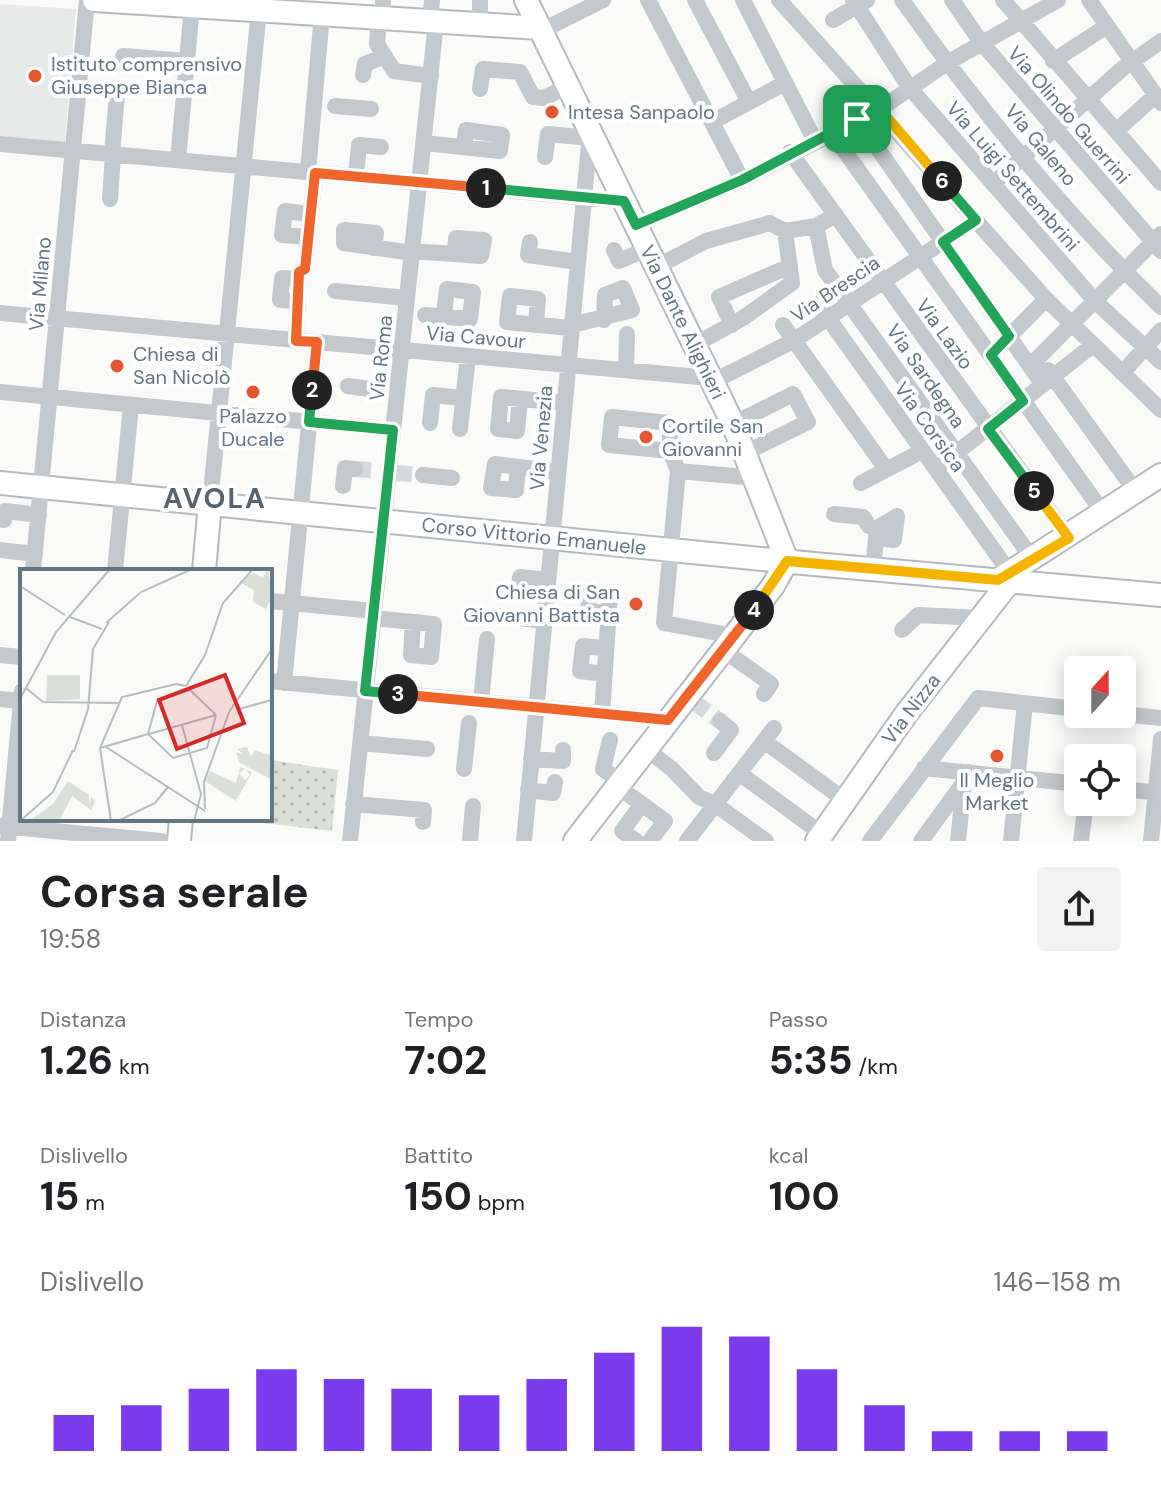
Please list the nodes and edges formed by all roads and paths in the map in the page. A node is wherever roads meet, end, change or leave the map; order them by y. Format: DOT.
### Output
graph roads {
  1 [pos="87,0"];
  2 [pos="94,0"];
  3 [pos="480,0"];
  4 [pos="526,0"];
  5 [pos="603,0"];
  6 [pos="648,0"];
  7 [pos="695,0"];
  8 [pos="743,0"];
  9 [pos="779,0"];
  10 [pos="902,0"];
  11 [pos="952,0"];
  12 [pos="1003,0"];
  13 [pos="1058,0"];
  14 [pos="1089,0"];
  15 [pos="138,1"];
  16 [pos="859,2"];
  17 [pos="180,4"];
  18 [pos="286,5"];
  19 [pos="244,6"];
  20 [pos="331,11"];
  21 [pos="382,12"];
  22 [pos="433,14"];
  23 [pos="833,20"];
  24 [pos="1017,21"];
  25 [pos="480,25"];
  26 [pos="1107,26"];
  27 [pos="541,29"];
  28 [pos="1161,41"];
  29 [pos="981,42"];
  30 [pos="123,56"];
  31 [pos="385,56"];
  32 [pos="183,60"];
  33 [pos="1053,61"];
  34 [pos="947,63"];
  35 [pos="1131,66"];
  36 [pos="363,75"];
  37 [pos="431,76"];
  38 [pos="785,83"];
  39 [pos="568,86"];
  40 [pos="909,87"];
  41 [pos="480,89"];
  42 [pos="117,93"];
  43 [pos="1158,99"];
  44 [pos="1087,101"];
  45 [pos="749,102"];
  46 [pos="324,105"];
  47 [pos="371,109"];
  48 [pos="880,109"];
  49 [pos="857,119"];
  50 [pos="712,122"];
  51 [pos="1054,130"];
  52 [pos="1116,131"];
  53 [pos="831,132"];
  54 [pos="590,134"];
  55 [pos="815,141"];
  56 [pos="424,143"];
  57 [pos="0,144"];
  58 [pos="381,147"];
  59 [pos="73,151"];
  60 [pos="500,151"];
  61 [pos="790,152"];
  62 [pos="113,154"];
  63 [pos="545,157"];
  64 [pos="1023,157"];
  65 [pos="173,160"];
  66 [pos="240,170"];
  67 [pos="314,175"];
  68 [pos="356,176"];
  69 [pos="742,180"];
  70 [pos="420,182"];
  71 [pos="994,183"];
  72 [pos="1161,183"];
  73 [pos="584,197"];
  74 [pos="110,199"];
  75 [pos="624,201"];
  76 [pos="310,214"];
  77 [pos="834,216"];
  78 [pos="976,220"];
  79 [pos="636,225"];
  80 [pos="816,226"];
  81 [pos="344,230"];
  82 [pos="785,231"];
  83 [pos="308,237"];
  84 [pos="484,240"];
  85 [pos="530,242"];
  86 [pos="943,242"];
  87 [pos="1158,243"];
  88 [pos="614,250"];
  89 [pos="412,252"];
  90 [pos="920,257"];
  91 [pos="652,258"];
  92 [pos="578,262"];
  93 [pos="790,266"];
  94 [pos="1124,271"];
  95 [pos="883,282"];
  96 [pos="335,291"];
  97 [pos="1046,299"];
  98 [pos="1095,301"];
  99 [pos="850,303"];
  100 [pos="1161,307"];
  101 [pos="413,310"];
  102 [pos="823,311"];
  103 [pos="0,313"];
  104 [pos="444,316"];
  105 [pos="57,318"];
  106 [pos="604,320"];
  107 [pos="1072,324"];
  108 [pos="536,325"];
  109 [pos="732,325"];
  110 [pos="783,325"];
  111 [pos="572,327"];
  112 [pos="1161,330"];
  113 [pos="226,334"];
  114 [pos="627,334"];
  115 [pos="1009,336"];
  116 [pos="296,341"];
  117 [pos="793,341"];
  118 [pos="317,342"];
  119 [pos="694,345"];
  120 [pos="1093,345"];
  121 [pos="1145,347"];
  122 [pos="402,350"];
  123 [pos="991,355"];
  124 [pos="468,356"];
  125 [pos="1035,362"];
  126 [pos="1161,362"];
  127 [pos="568,365"];
  128 [pos="626,370"];
  129 [pos="1122,373"];
  130 [pos="711,380"];
  131 [pos="1048,381"];
  132 [pos="348,386"];
  133 [pos="0,392"];
  134 [pos="387,392"];
  135 [pos="50,397"];
  136 [pos="463,398"];
  137 [pos="1023,401"];
  138 [pos="565,403"];
  139 [pos="128,405"];
  140 [pos="218,410"];
  141 [pos="1161,410"];
  142 [pos="311,420"];
  143 [pos="430,423"];
  144 [pos="733,424"];
  145 [pos="460,429"];
  146 [pos="498,429"];
  147 [pos="988,429"];
  148 [pos="393,430"];
  149 [pos="670,451"];
  150 [pos="922,451"];
  151 [pos="956,454"];
  152 [pos="751,468"];
  153 [pos="355,469"];
  154 [pos="886,469"];
  155 [pos="936,469"];
  156 [pos="678,471"];
  157 [pos="558,472"];
  158 [pos="423,475"];
  159 [pos="1161,475"];
  160 [pos="452,478"];
  161 [pos="0,483"];
  162 [pos="861,483"];
  163 [pos="343,486"];
  164 [pos="41,487"];
  165 [pos="491,488"];
  166 [pos="1136,492"];
  167 [pos="119,494"];
  168 [pos="210,503"];
  169 [pos="304,512"];
  170 [pos="834,514"];
  171 [pos="1104,514"];
  172 [pos="39,515"];
  173 [pos="4,520"];
  174 [pos="384,521"];
  175 [pos="552,537"];
  176 [pos="1064,540"];
  177 [pos="668,549"];
  178 [pos="0,550"];
  179 [pos="1032,558"];
  180 [pos="34,562"];
  181 [pos="790,562"];
  182 [pos="115,569"];
  183 [pos="204,569"];
  184 [pos="873,569"];
  185 [pos="1006,578"];
  186 [pos="548,580"];
  187 [pos="1053,584"];
  188 [pos="519,589"];
  189 [pos="589,592"];
  190 [pos="1161,595"];
  191 [pos="272,601"];
  192 [pos="294,605"];
  193 [pos="374,614"];
  194 [pos="501,616"];
  195 [pos="981,618"];
  196 [pos="544,621"];
  197 [pos="902,630"];
  198 [pos="487,639"];
  199 [pos="729,642"];
  200 [pos="605,648"];
  201 [pos="0,655"];
  202 [pos="20,657"];
  203 [pos="431,657"];
  204 [pos="605,674"];
  205 [pos="277,682"];
  206 [pos="365,691"];
  207 [pos="764,694"];
  208 [pos="20,696"];
  209 [pos="0,699"];
  210 [pos="1025,703"];
  211 [pos="536,707"];
  212 [pos="1064,707"];
  213 [pos="473,709"];
  214 [pos="20,713"];
  215 [pos="602,714"];
  216 [pos="1136,715"];
  217 [pos="1161,718"];
  218 [pos="668,720"];
  219 [pos="720,721"];
  220 [pos="1161,739"];
  221 [pos="610,740"];
  222 [pos="360,743"];
  223 [pos="427,749"];
  224 [pos="646,749"];
  225 [pos="563,750"];
  226 [pos="714,753"];
  227 [pos="531,759"];
  228 [pos="924,768"];
  229 [pos="464,769"];
  230 [pos="739,773"];
  231 [pos="966,777"];
  232 [pos="1017,778"];
  233 [pos="555,782"];
  234 [pos="1064,783"];
  235 [pos="619,784"];
  236 [pos="528,790"];
  237 [pos="1136,791"];
  238 [pos="1158,793"];
  239 [pos="846,801"];
  240 [pos="353,804"];
  241 [pos="642,804"];
  242 [pos="715,804"];
  243 [pos="473,806"];
  244 [pos="1084,816"];
  245 [pos="423,822"];
  246 [pos="6,831"];
  247 [pos="175,834"];
  248 [pos="820,838"];
  249 [pos="126,839"];
  250 [pos="690,840"];
  251 [pos="350,841"];
  252 [pos="470,841"];
  253 [pos="524,841"];
  254 [pos="575,841"];
  255 [pos="636,841"];
  256 [pos="650,841"];
  257 [pos="766,841"];
  258 [pos="870,841"];
  259 [pos="921,841"];
  260 [pos="958,841"];
  261 [pos="1011,841"];
  262 [pos="1081,841"];
  263 [pos="1151,841"];
  1 -- 59 [label="street, Via Milano"];
  2 -- 15 [label="main road"];
  3 -- 25 [label="street"];
  4 -- 27 [label="main road, Via Dante Alighieri"];
  5 -- 27 [label="street"];
  6 -- 50 [label="street"];
  7 -- 45 [label="street"];
  8 -- 38 [label="street"];
  9 -- 48 [label="street"];
  10 -- 34 [label="street, Via Galeno"];
  11 -- 29 [label="street, Via Olindo Guerrini"];
  12 -- 24 [label="street"];
  13 -- 24 [label="street"];
  14 -- 26 [label="street"];
  15 -- 17 [label="main road"];
  16 -- 23 [label="street"];
  16 -- 40 [label="street, Via Luigi Settembrini"];
  17 -- 19 [label="main road"];
  17 -- 32 [label="street"];
  18 -- 19 [label="main road"];
  18 -- 20 [label="main road"];
  19 -- 66 [label="street"];
  20 -- 21 [label="main road"];
  20 -- 46 [label="street"];
  21 -- 22 [label="main road"];
  21 -- 31 [label="street"];
  22 -- 25 [label="main road"];
  22 -- 37 [label="street, Via Roma"];
  24 -- 29 [label="street"];
  24 -- 33 [label="street"];
  25 -- 27 [label="main road"];
  26 -- 33 [label="street"];
  26 -- 35 [label="street"];
  27 -- 39 [label="main road, Via Dante Alighieri"];
  28 -- 35 [label="street"];
  29 -- 34 [label="street"];
  29 -- 51 [label="street, Via Olindo Guerrini"];
  30 -- 32 [label="street"];
  31 -- 36 [label="street"];
  31 -- 37 [label="street"];
  32 -- 65 [label="street"];
  33 -- 44 [label="street"];
  34 -- 40 [label="street"];
  34 -- 64 [label="street, Via Galeno"];
  35 -- 43 [label="street"];
  35 -- 44 [label="street"];
  37 -- 56 [label="street, Via Roma"];
  38 -- 45 [label="street"];
  38 -- 55 [label="street"];
  39 -- 41 [label="street"];
  39 -- 54 [label="main road, Via Dante Alighieri"];
  40 -- 48 [label="street"];
  40 -- 71 [label="street, Via Luigi Settembrini"];
  42 -- 62 [label="street"];
  43 -- 52 [label="street"];
  44 -- 51 [label="street"];
  44 -- 52 [label="street"];
  45 -- 50 [label="street"];
  46 -- 47 [label="street"];
  46 -- 67 [label="street"];
  48 -- 49 [label="street"];
  48 -- 78 [label="street"];
  49 -- 53 [label="street"];
  49 -- 86 [label="street"];
  50 -- 69 [label="street"];
  51 -- 64 [label="street"];
  51 -- 87 [label="street, Via Olindo Guerrini"];
  52 -- 72 [label="street"];
  53 -- 55 [label="street"];
  53 -- 90 [label="street"];
  54 -- 63 [label="street"];
  54 -- 73 [label="street, Via Venezia"];
  54 -- 75 [label="main road, Via Dante Alighieri"];
  55 -- 61 [label="street"];
  56 -- 60 [label="street"];
  56 -- 70 [label="street, Via Roma"];
  57 -- 59 [label="street"];
  58 -- 68 [label="street"];
  59 -- 62 [label="street"];
  59 -- 105 [label="street, Via Milano"];
  61 -- 69 [label="street"];
  61 -- 77 [label="street, Via Lazio"];
  62 -- 65 [label="street"];
  62 -- 74 [label="street"];
  64 -- 71 [label="street"];
  64 -- 94 [label="street, Via Galeno"];
  65 -- 66 [label="street"];
  66 -- 67 [label="street"];
  66 -- 113 [label="street"];
  67 -- 68 [label="street"];
  67 -- 76 [label="street"];
  68 -- 70 [label="street"];
  69 -- 79 [label="street"];
  70 -- 73 [label="street"];
  70 -- 89 [label="street, Via Roma"];
  71 -- 98 [label="street, Via Luigi Settembrini"];
  73 -- 75 [label="street"];
  73 -- 92 [label="street, Via Venezia"];
  75 -- 79 [label="main road, Via Dante Alighieri"];
  76 -- 83 [label="street"];
  76 -- 83 [label="street"];
  77 -- 80 [label="street"];
  77 -- 95 [label="street, Via Lazio"];
  78 -- 86 [label="street, Via Brescia"];
  78 -- 97 [label="street"];
  79 -- 91 [label="main road, Via Dante Alighieri"];
  80 -- 82 [label="street"];
  80 -- 99 [label="street, Via Sardegna"];
  81 -- 89 [label="street"];
  82 -- 91 [label="street"];
  82 -- 93 [label="street"];
  83 -- 116 [label="street"];
  84 -- 89 [label="street"];
  85 -- 92 [label="street"];
  86 -- 90 [label="street, Via Brescia"];
  86 -- 115 [label="street"];
  87 -- 94 [label="street"];
  88 -- 91 [label="street"];
  89 -- 101 [label="street, Via Roma"];
  90 -- 95 [label="street, Via Brescia"];
  90 -- 123 [label="street"];
  91 -- 119 [label="main road, Via Dante Alighieri"];
  92 -- 111 [label="street, Via Venezia"];
  93 -- 109 [label="street"];
  93 -- 109 [label="street"];
  94 -- 98 [label="street"];
  94 -- 100 [label="street, Via Galeno"];
  95 -- 99 [label="street, Via Brescia"];
  95 -- 147 [label="street, Via Lazio"];
  96 -- 101 [label="street"];
  97 -- 107 [label="street"];
  97 -- 115 [label="street"];
  98 -- 107 [label="street"];
  98 -- 121 [label="street, Via Luigi Settembrini"];
  99 -- 102 [label="street, Via Brescia"];
  99 -- 151 [label="street, Via Sardegna"];
  101 -- 104 [label="street"];
  101 -- 122 [label="street, Via Roma"];
  102 -- 117 [label="street, Via Brescia"];
  102 -- 150 [label="street, Via Corsica"];
  103 -- 105 [label="street, Via Cavour"];
  104 -- 104 [label="street"];
  105 -- 113 [label="street, Via Cavour"];
  105 -- 135 [label="street, Via Milano"];
  106 -- 106 [label="street"];
  106 -- 111 [label="street"];
  107 -- 120 [label="street"];
  107 -- 125 [label="street"];
  108 -- 108 [label="street"];
  108 -- 111 [label="street"];
  109 -- 119 [label="street"];
  110 -- 117 [label="street"];
  111 -- 127 [label="street, Via Venezia"];
  112 -- 121 [label="street"];
  113 -- 116 [label="street, Via Cavour"];
  113 -- 140 [label="street"];
  114 -- 128 [label="street"];
  115 -- 123 [label="street"];
  115 -- 125 [label="street"];
  116 -- 118 [label="street, Via Cavour"];
  117 -- 130 [label="street, Via Brescia"];
  117 -- 154 [label="street"];
  118 -- 122 [label="street, Via Cavour"];
  118 -- 142 [label="street"];
  119 -- 130 [label="main road, Via Dante Alighieri"];
  120 -- 129 [label="street"];
  120 -- 131 [label="street"];
  121 -- 126 [label="street, Via Luigi Settembrini"];
  121 -- 129 [label="street"];
  122 -- 124 [label="street, Via Cavour"];
  122 -- 134 [label="street, Via Roma"];
  123 -- 137 [label="street"];
  124 -- 127 [label="street, Via Cavour"];
  124 -- 136 [label="street"];
  125 -- 131 [label="street"];
  127 -- 128 [label="street, Via Cavour"];
  127 -- 138 [label="street, Via Venezia"];
  128 -- 130 [label="street, Via Cavour"];
  129 -- 141 [label="street"];
  130 -- 144 [label="main road, Via Dante Alighieri"];
  131 -- 137 [label="street"];
  131 -- 166 [label="street"];
  132 -- 134 [label="street"];
  133 -- 135 [label="street"];
  134 -- 148 [label="street, Via Roma"];
  135 -- 139 [label="street"];
  135 -- 164 [label="street, Via Milano"];
  136 -- 143 [label="street"];
  136 -- 145 [label="street"];
  137 -- 147 [label="street"];
  137 -- 171 [label="street"];
  138 -- 146 [label="street"];
  138 -- 157 [label="street, Via Venezia"];
  139 -- 140 [label="street"];
  139 -- 167 [label="street"];
  140 -- 142 [label="street"];
  140 -- 168 [label="street"];
  142 -- 148 [label="street"];
  142 -- 169 [label="street"];
  144 -- 152 [label="main road, Via Dante Alighieri"];
  144 -- 152 [label="street"];
  147 -- 151 [label="street"];
  147 -- 176 [label="street, Via Lazio"];
  148 -- 174 [label="street, Via Roma"];
  149 -- 156 [label="street"];
  150 -- 154 [label="street"];
  150 -- 155 [label="street, Via Corsica"];
  151 -- 155 [label="street"];
  151 -- 179 [label="street, Via Sardegna"];
  152 -- 156 [label="street"];
  152 -- 181 [label="main road, Via Dante Alighieri"];
  153 -- 163 [label="street"];
  154 -- 162 [label="street"];
  155 -- 185 [label="street, Via Corsica"];
  156 -- 177 [label="street"];
  157 -- 165 [label="street"];
  157 -- 175 [label="street, Via Venezia"];
  158 -- 160 [label="street"];
  159 -- 166 [label="main road, Via Nizza"];
  161 -- 164 [label="main road"];
  164 -- 167 [label="main road"];
  164 -- 172 [label="street, Via Milano"];
  166 -- 171 [label="main road, Via Nizza"];
  167 -- 168 [label="main road, Corso Vittorio Emanuele"];
  167 -- 182 [label="street"];
  168 -- 169 [label="main road, Corso Vittorio Emanuele"];
  168 -- 183 [label="main road"];
  169 -- 174 [label="main road, Corso Vittorio Emanuele"];
  169 -- 192 [label="street"];
  170 -- 184 [label="street"];
  171 -- 176 [label="main road, Via Nizza"];
  172 -- 173 [label="street"];
  172 -- 180 [label="street, Via Milano"];
  174 -- 175 [label="main road, Corso Vittorio Emanuele"];
  174 -- 193 [label="street, Via Roma"];
  175 -- 177 [label="main road, Corso Vittorio Emanuele"];
  175 -- 186 [label="street, Via Venezia"];
  176 -- 179 [label="main road, Via Nizza"];
  176 -- 187 [label="main road"];
  177 -- 181 [label="main road, Corso Vittorio Emanuele"];
  177 -- 199 [label="street"];
  178 -- 180 [label="street"];
  179 -- 185 [label="main road, Via Nizza"];
  181 -- 184 [label="main road"];
  181 -- 199 [label="main road"];
  184 -- 185 [label="main road"];
  185 -- 187 [label="main road"];
  185 -- 195 [label="main road, Via Nizza"];
  186 -- 188 [label="street"];
  186 -- 196 [label="street, Via Venezia"];
  187 -- 190 [label="main road"];
  189 -- 200 [label="street"];
  191 -- 192 [label="street"];
  192 -- 193 [label="street"];
  192 -- 205 [label="street"];
  193 -- 203 [label="street"];
  193 -- 206 [label="street, Via Roma"];
  194 -- 196 [label="street"];
  195 -- 197 [label="street"];
  195 -- 239 [label="main road, Via Nizza"];
  196 -- 211 [label="street, Via Venezia"];
  198 -- 213 [label="street"];
  199 -- 207 [label="street"];
  199 -- 218 [label="main road"];
  200 -- 204 [label="street"];
  200 -- 204 [label="street"];
  201 -- 202 [label="street"];
  204 -- 215 [label="street"];
  205 -- 206 [label="street"];
  206 -- 213 [label="street"];
  206 -- 222 [label="street, Via Roma"];
  208 -- 209 [label="street"];
  210 -- 212 [label="street"];
  210 -- 228 [label="street"];
  210 -- 232 [label="street"];
  211 -- 213 [label="street"];
  211 -- 215 [label="street"];
  211 -- 227 [label="street, Via Venezia"];
  213 -- 229 [label="street"];
  214 -- 246 [label="street"];
  215 -- 218 [label="street"];
  216 -- 217 [label="street"];
  218 -- 224 [label="main road"];
  219 -- 226 [label="street"];
  220 -- 238 [label="street"];
  221 -- 235 [label="street"];
  222 -- 223 [label="street"];
  222 -- 240 [label="street, Via Roma"];
  224 -- 235 [label="main road"];
  224 -- 242 [label="street"];
  225 -- 227 [label="street"];
  227 -- 236 [label="street, Via Venezia"];
  228 -- 231 [label="street"];
  228 -- 258 [label="street"];
  230 -- 239 [label="street"];
  230 -- 242 [label="street"];
  230 -- 248 [label="street"];
  231 -- 232 [label="street"];
  231 -- 259 [label="street"];
  231 -- 260 [label="street"];
  232 -- 234 [label="street"];
  232 -- 261 [label="street"];
  233 -- 236 [label="street"];
  235 -- 241 [label="street"];
  235 -- 254 [label="main road"];
  236 -- 253 [label="street, Via Venezia"];
  237 -- 238 [label="street"];
  238 -- 263 [label="street"];
  239 -- 248 [label="main road, Via Nizza"];
  240 -- 245 [label="street"];
  240 -- 251 [label="street, Via Roma"];
  241 -- 255 [label="street"];
  241 -- 256 [label="street"];
  242 -- 250 [label="street"];
  242 -- 257 [label="street"];
  243 -- 252 [label="street"];
  244 -- 262 [label="street"];
  246 -- 249 [label="street"];
  247 -- 249 [label="street"];
}
